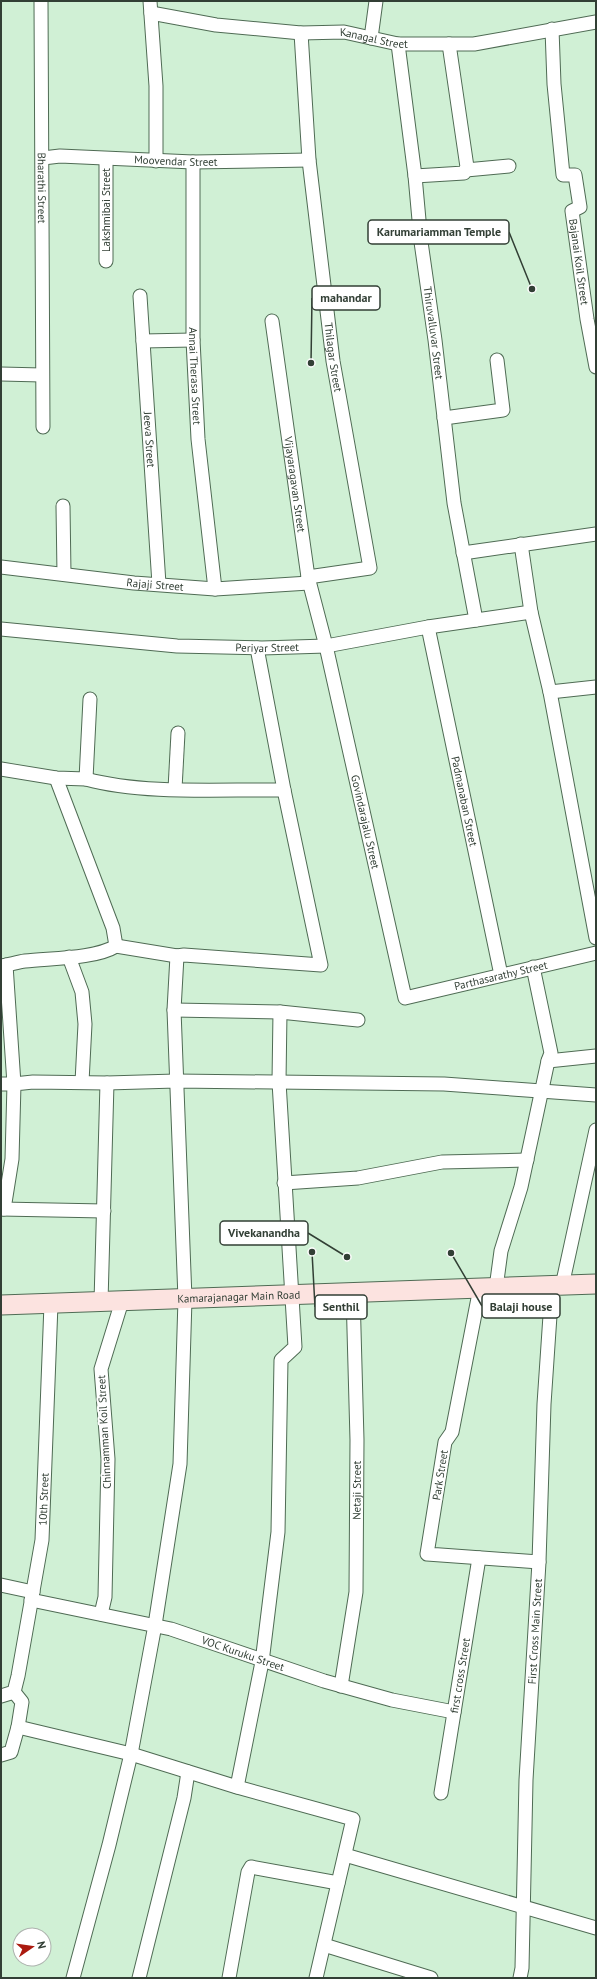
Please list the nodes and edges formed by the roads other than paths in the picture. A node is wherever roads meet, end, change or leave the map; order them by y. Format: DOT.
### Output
graph roads {
  1 [pos="41,1"];
  2 [pos="376,1"];
  3 [pos="151,7"];
  4 [pos="596,22"];
  5 [pos="552,29"];
  6 [pos="301,33"];
  7 [pos="371,38"];
  8 [pos="398,44"];
  9 [pos="449,44"];
  10 [pos="43,158"];
  11 [pos="106,158"];
  12 [pos="309,160"];
  13 [pos="156,161"];
  14 [pos="193,162"];
  15 [pos="509,166"];
  16 [pos="466,170"];
  17 [pos="415,176"];
  18 [pos="106,261"];
  19 [pos="140,296"];
  20 [pos="272,321"];
  21 [pos="193,340"];
  22 [pos="143,341"];
  23 [pos="497,360"];
  24 [pos="596,367"];
  25 [pos="1,374"];
  26 [pos="42,374"];
  27 [pos="444,418"];
  28 [pos="44,427"];
  29 [pos="63,506"];
  30 [pos="596,534"];
  31 [pos="521,544"];
  32 [pos="463,552"];
  33 [pos="1,566"];
  34 [pos="64,574"];
  35 [pos="308,580"];
  36 [pos="159,584"];
  37 [pos="215,589"];
  38 [pos="531,612"];
  39 [pos="476,620"];
  40 [pos="428,627"];
  41 [pos="1,629"];
  42 [pos="326,646"];
  43 [pos="257,648"];
  44 [pos="596,687"];
  45 [pos="550,692"];
  46 [pos="90,700"];
  47 [pos="178,733"];
  48 [pos="1,769"];
  49 [pos="56,778"];
  50 [pos="86,778"];
  51 [pos="175,789"];
  52 [pos="284,790"];
  53 [pos="596,938"];
  54 [pos="116,946"];
  55 [pos="596,952"];
  56 [pos="177,956"];
  57 [pos="69,957"];
  58 [pos="3,966"];
  59 [pos="533,967"];
  60 [pos="501,975"];
  61 [pos="405,998"];
  62 [pos="174,1010"];
  63 [pos="280,1012"];
  64 [pos="358,1020"];
  65 [pos="596,1056"];
  66 [pos="548,1061"];
  67 [pos="176,1081"];
  68 [pos="82,1082"];
  69 [pos="279,1082"];
  70 [pos="107,1083"];
  71 [pos="7,1084"];
  72 [pos="542,1092"];
  73 [pos="596,1094"];
  74 [pos="596,1130"];
  75 [pos="527,1160"];
  76 [pos="284,1183"];
  77 [pos="2,1209"];
  78 [pos="104,1211"];
  79 [pos="596,1284"];
  80 [pos="557,1286"];
  81 [pos="488,1288"];
  82 [pos="353,1293"];
  83 [pos="292,1295"];
  84 [pos="185,1299"];
  85 [pos="122,1301"];
  86 [pos="101,1302"];
  87 [pos="51,1304"];
  88 [pos="1,1305"];
  89 [pos="479,1558"];
  90 [pos="539,1562"];
  91 [pos="1,1585"];
  92 [pos="32,1596"];
  93 [pos="101,1614"];
  94 [pos="155,1626"];
  95 [pos="262,1662"];
  96 [pos="341,1686"];
  97 [pos="7,1694"];
  98 [pos="454,1712"];
  99 [pos="18,1727"];
  100 [pos="131,1754"];
  101 [pos="1,1755"];
  102 [pos="188,1772"];
  103 [pos="237,1787"];
  104 [pos="440,1793"];
  105 [pos="345,1855"];
  106 [pos="338,1883"];
  107 [pos="524,1905"];
  108 [pos="596,1928"];
  109 [pos="324,1945"];
  110 [pos="73,1978"];
  111 [pos="139,1978"];
  112 [pos="229,1978"];
  113 [pos="316,1978"];
  114 [pos="431,1978"];
  115 [pos="520,1978"];
  1 -- 10 [label="street, Bharathi Street"];
  2 -- 7 [label="street"];
  3 -- 6 [label="street, Kanagal Street"];
  3 -- 13 [label="street"];
  4 -- 5 [label="street, Kanagal Street"];
  5 -- 9 [label="street, Kanagal Street"];
  5 -- 24 [label="street, Bajanai Koil Street"];
  6 -- 7 [label="street, Kanagal Street"];
  6 -- 12 [label="street, Thilagar Street"];
  7 -- 8 [label="street, Kanagal Street"];
  8 -- 9 [label="street, Kanagal Street"];
  8 -- 17 [label="street, Thiruvalluvar Street"];
  9 -- 16 [label="street"];
  10 -- 11 [label="street, Moovendar Street"];
  10 -- 26 [label="street, Bharathi Street"];
  11 -- 13 [label="street, Moovendar Street"];
  11 -- 18 [label="street, Lakshmibai Street"];
  12 -- 14 [label="street, Moovendar Street"];
  12 -- 35 [label="street, Thilagar Street"];
  13 -- 14 [label="street, Moovendar Street"];
  14 -- 21 [label="street, Annai Therasa Street"];
  15 -- 16 [label="street"];
  16 -- 17 [label="street"];
  17 -- 27 [label="street, Thiruvalluvar Street"];
  19 -- 22 [label="street, Jeeva Street"];
  20 -- 35 [label="street, Vijayaragavan Street"];
  21 -- 22 [label="street"];
  21 -- 37 [label="street, Annai Therasa Street"];
  22 -- 36 [label="street, Jeeva Street"];
  23 -- 27 [label="street"];
  25 -- 26 [label="street"];
  26 -- 28 [label="street, Bharathi Street"];
  27 -- 32 [label="street, Thiruvalluvar Street"];
  29 -- 34 [label="street"];
  30 -- 31 [label="street"];
  31 -- 32 [label="street"];
  31 -- 38 [label="street"];
  32 -- 39 [label="street, Thiruvalluvar Street"];
  33 -- 34 [label="street, Rajaji Street"];
  34 -- 36 [label="street, Rajaji Street"];
  35 -- 37 [label="street, Rajaji Street"];
  35 -- 42 [label="street, Vijayaragavan Street"];
  36 -- 37 [label="street, Rajaji Street"];
  38 -- 39 [label="street, Periyar Street"];
  38 -- 45 [label="street"];
  39 -- 40 [label="street, Periyar Street"];
  40 -- 42 [label="street, Periyar Street"];
  40 -- 60 [label="street, Padmanaban Street"];
  41 -- 43 [label="street, Periyar Street"];
  42 -- 43 [label="street, Periyar Street"];
  42 -- 61 [label="street, Govindarajalu Street"];
  43 -- 52 [label="street"];
  44 -- 45 [label="street"];
  45 -- 53 [label="street"];
  46 -- 50 [label="street"];
  47 -- 51 [label="street"];
  48 -- 49 [label="street"];
  49 -- 50 [label="street"];
  49 -- 54 [label="street"];
  50 -- 51 [label="street"];
  51 -- 52 [label="street"];
  52 -- 56 [label="street"];
  54 -- 56 [label="street"];
  54 -- 57 [label="street"];
  55 -- 59 [label="street, Parthasarathy Street"];
  56 -- 62 [label="street"];
  57 -- 58 [label="street"];
  57 -- 68 [label="street"];
  58 -- 71 [label="street"];
  59 -- 60 [label="street, Parthasarathy Street"];
  59 -- 66 [label="street"];
  60 -- 61 [label="street, Parthasarathy Street"];
  62 -- 63 [label="street"];
  62 -- 67 [label="street"];
  63 -- 64 [label="street"];
  63 -- 69 [label="street"];
  65 -- 66 [label="street"];
  66 -- 72 [label="street"];
  67 -- 69 [label="street"];
  67 -- 70 [label="street"];
  67 -- 84 [label="street"];
  68 -- 70 [label="street"];
  68 -- 71 [label="street"];
  69 -- 72 [label="street"];
  69 -- 76 [label="street"];
  70 -- 78 [label="street"];
  71 -- 77 [label="street"];
  72 -- 73 [label="street"];
  72 -- 75 [label="street"];
  74 -- 80 [label="street, First Cross Main Street"];
  75 -- 76 [label="street"];
  75 -- 81 [label="street"];
  76 -- 83 [label="street"];
  77 -- 78 [label="street"];
  78 -- 86 [label="street"];
  79 -- 80 [label="main road, Kamarajanagar Main Road"];
  80 -- 81 [label="main road, Kamarajanagar Main Road"];
  80 -- 90 [label="street, First Cross Main Street"];
  81 -- 82 [label="main road, Kamarajanagar Main Road"];
  81 -- 89 [label="street, Park Street"];
  82 -- 83 [label="main road, Kamarajanagar Main Road"];
  82 -- 96 [label="street, Netaji Street"];
  83 -- 84 [label="main road, Kamarajanagar Main Road"];
  83 -- 95 [label="street"];
  84 -- 85 [label="main road, Kamarajanagar Main Road"];
  84 -- 94 [label="street"];
  85 -- 86 [label="main road, Kamarajanagar Main Road"];
  85 -- 93 [label="street, Chinnamman Koil Street"];
  86 -- 87 [label="main road, Kamarajanagar Main Road"];
  87 -- 88 [label="main road, Kamarajanagar Main Road"];
  87 -- 92 [label="street, 10th Street"];
  89 -- 90 [label="street, Park Street"];
  89 -- 98 [label="street, first cross Street"];
  90 -- 107 [label="street, First Cross Main Street"];
  91 -- 92 [label="street, VOC Kuruku Street"];
  92 -- 93 [label="street, VOC Kuruku Street"];
  92 -- 97 [label="street, 10th Street"];
  93 -- 94 [label="street, VOC Kuruku Street"];
  94 -- 95 [label="street, VOC Kuruku Street"];
  94 -- 100 [label="street"];
  95 -- 96 [label="street, VOC Kuruku Street"];
  95 -- 103 [label="street"];
  96 -- 98 [label="street, VOC Kuruku Street"];
  97 -- 99 [label="street, 10th Street"];
  98 -- 104 [label="street, first cross Street"];
  99 -- 100 [label="street"];
  99 -- 101 [label="street, 10th Street"];
  100 -- 102 [label="street"];
  100 -- 110 [label="street"];
  102 -- 103 [label="street"];
  102 -- 111 [label="street"];
  103 -- 105 [label="street"];
  105 -- 106 [label="street"];
  105 -- 107 [label="street"];
  106 -- 109 [label="street"];
  106 -- 112 [label="street"];
  107 -- 108 [label="street"];
  107 -- 115 [label="street, First Cross Main Street"];
  109 -- 113 [label="street"];
  109 -- 114 [label="street"];
}
